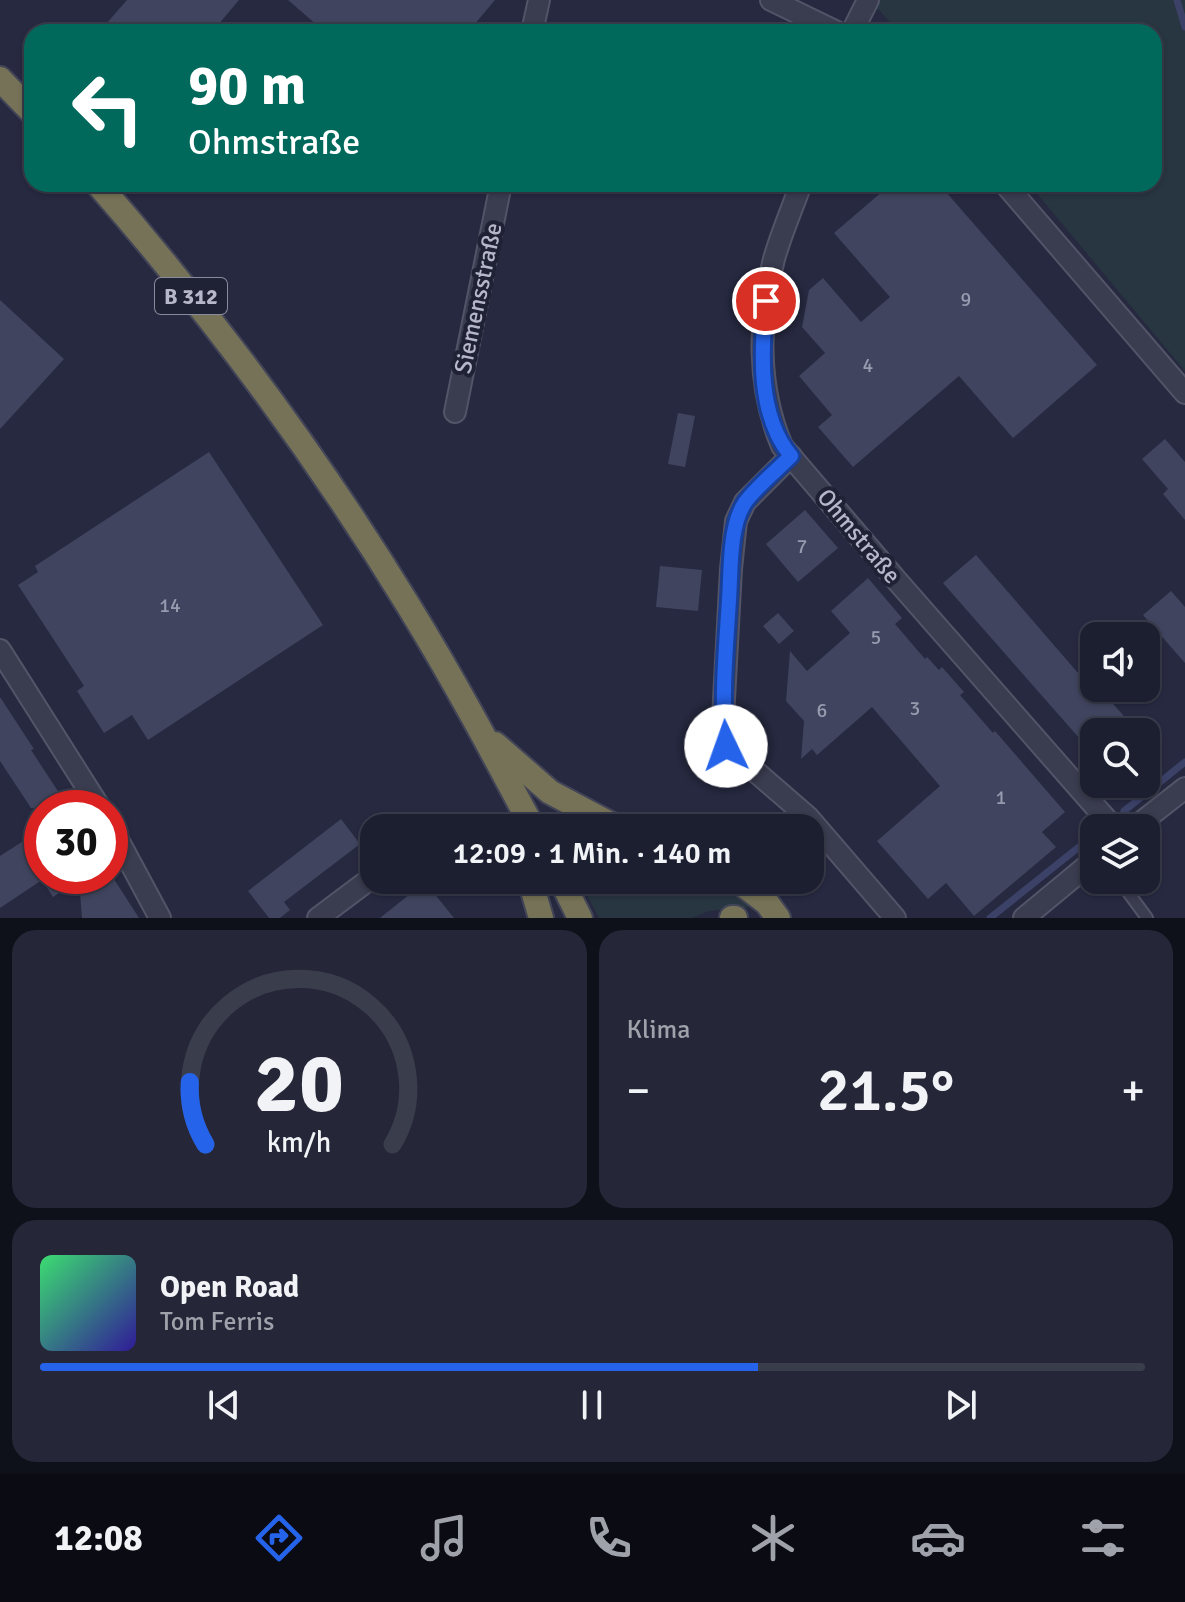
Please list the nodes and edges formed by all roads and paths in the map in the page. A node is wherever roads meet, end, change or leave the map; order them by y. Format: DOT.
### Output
graph roads {
  1 [pos="539,0"];
  2 [pos="771,0"];
  3 [pos="868,0"];
  4 [pos="534,24"];
  5 [pos="820,24"];
  6 [pos="856,24"];
  7 [pos="0,79"];
  8 [pos="24,104"];
  9 [pos="105,192"];
  10 [pos="499,192"];
  11 [pos="798,192"];
  12 [pos="1012,192"];
  13 [pos="1185,393"];
  14 [pos="455,412"];
  15 [pos="791,456"];
  16 [pos="0,650"];
  17 [pos="483,734"];
  18 [pos="500,766"];
  19 [pos="1185,788"];
  20 [pos="89,790"];
  21 [pos="512,814"];
  22 [pos="526,814"];
  23 [pos="592,814"];
  24 [pos="1102,814"];
  25 [pos="1152,814"];
  26 [pos="128,858"];
  27 [pos="1080,872"];
  28 [pos="360,886"];
  29 [pos="534,894"];
  30 [pos="568,894"];
  31 [pos="755,894"];
  32 [pos="1129,894"];
  33 [pos="160,918"];
  34 [pos="318,918"];
  35 [pos="541,918"];
  36 [pos="580,918"];
  37 [pos="778,918"];
  38 [pos="895,918"];
  39 [pos="1024,918"];
  40 [pos="1147,918"];
  1 -- 4 [label="street"];
  2 -- 5 [label="street"];
  3 -- 6 [label="street"];
  7 -- 8 [label="highway"];
  9 -- 17 [label="highway, B 312"];
  10 -- 14 [label="street, Siemensstraße"];
  11 -- 15 [label="street, Ohmstraße"];
  12 -- 13 [label="street"];
  15 -- 24 [label="street, Ohmstraße"];
  15 -- 38 [label="street"];
  16 -- 20 [label="street"];
  17 -- 18 [label="highway, B 312"];
  17 -- 23 [label="highway"];
  18 -- 21 [label="highway"];
  18 -- 22 [label="highway, B 312"];
  19 -- 25 [label="street"];
  26 -- 33 [label="street"];
  27 -- 39 [label="street"];
  28 -- 34 [label="street"];
  29 -- 35 [label="highway"];
  30 -- 36 [label="highway"];
  31 -- 37 [label="highway"];
  32 -- 40 [label="lane"];
}
